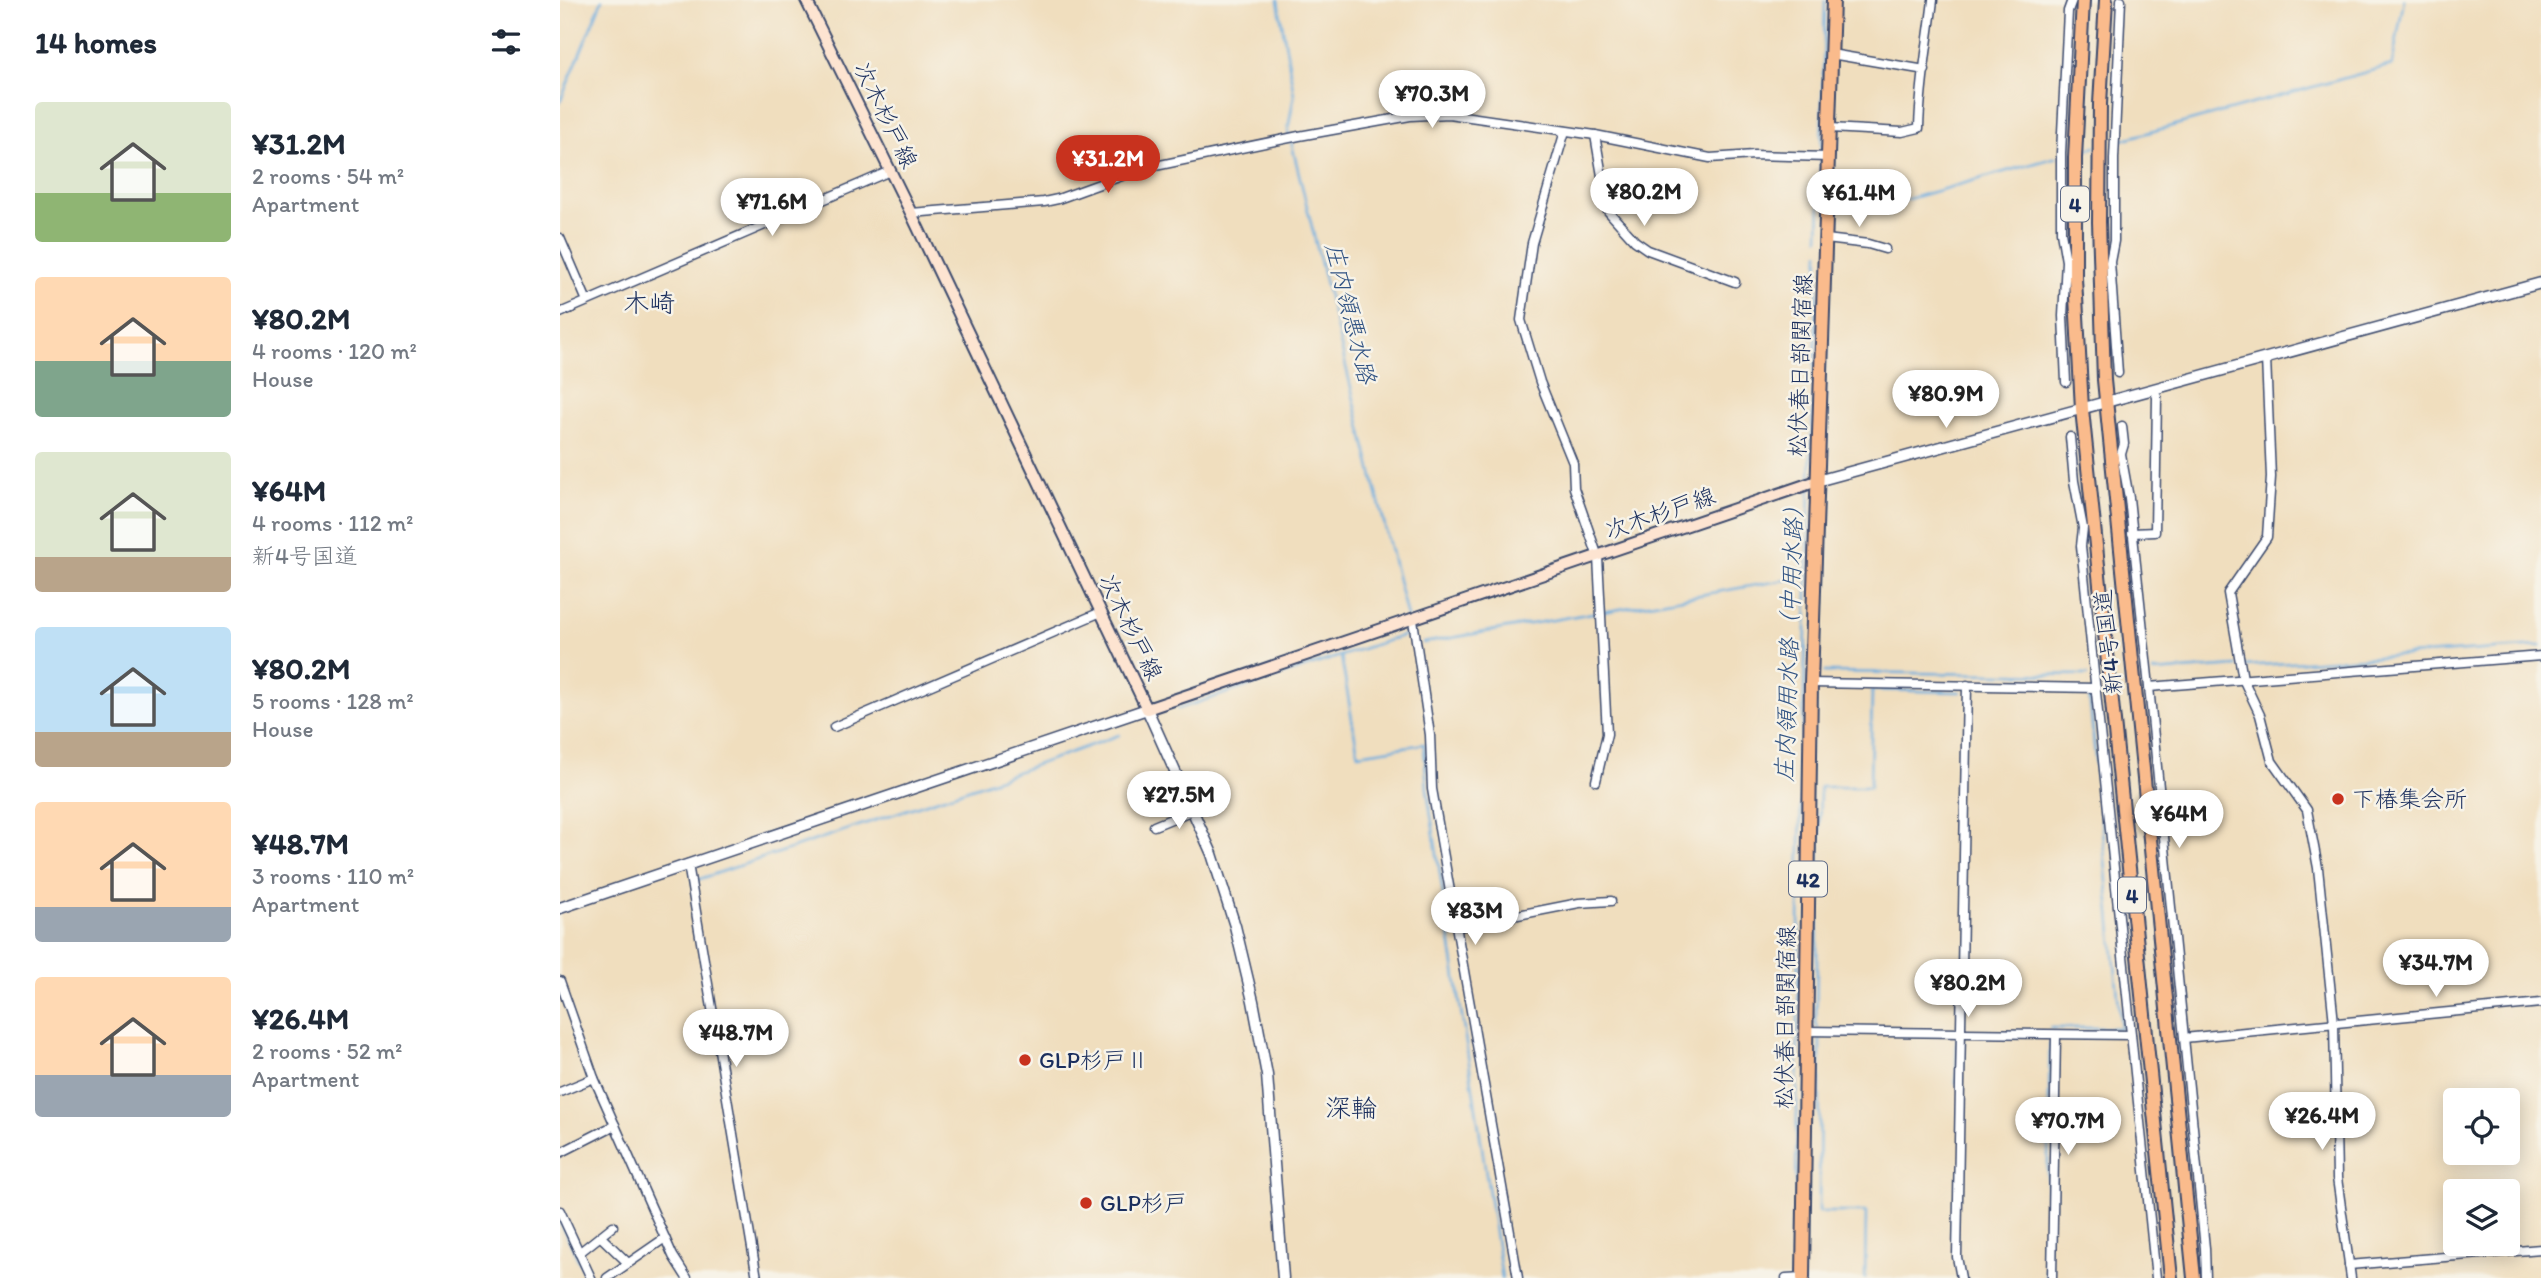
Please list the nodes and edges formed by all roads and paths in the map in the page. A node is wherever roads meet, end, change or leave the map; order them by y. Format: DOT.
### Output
graph roads {
  1 [pos="806,0"];
  2 [pos="1833,0"];
  3 [pos="1933,0"];
  4 [pos="2072,0"];
  5 [pos="2083,0"];
  6 [pos="2106,0"];
  7 [pos="2121,0"];
  8 [pos="1831,54"];
  9 [pos="1925,70"];
  10 [pos="1830,128"];
  11 [pos="1565,131"];
  12 [pos="1595,135"];
  13 [pos="1829,158"];
  14 [pos="890,171"];
  15 [pos="911,213"];
  16 [pos="560,238"];
  17 [pos="1826,239"];
  18 [pos="1885,249"];
  19 [pos="2105,274"];
  20 [pos="2071,278"];
  21 [pos="1735,282"];
  22 [pos="2541,283"];
  23 [pos="587,301"];
  24 [pos="560,313"];
  25 [pos="2266,358"];
  26 [pos="2118,373"];
  27 [pos="2066,382"];
  28 [pos="2154,389"];
  29 [pos="2106,402"];
  30 [pos="2082,409"];
  31 [pos="2122,426"];
  32 [pos="2070,437"];
  33 [pos="2118,469"];
  34 [pos="1817,481"];
  35 [pos="2087,513"];
  36 [pos="2132,533"];
  37 [pos="1598,557"];
  38 [pos="1101,612"];
  39 [pos="1413,620"];
  40 [pos="2541,656"];
  41 [pos="2243,679"];
  42 [pos="1811,683"];
  43 [pos="1967,685"];
  44 [pos="2149,687"];
  45 [pos="2096,688"];
  46 [pos="1147,709"];
  47 [pos="834,727"];
  48 [pos="1596,780"];
  49 [pos="1193,810"];
  50 [pos="1154,826"];
  51 [pos="688,864"];
  52 [pos="1611,901"];
  53 [pos="560,908"];
  54 [pos="1457,927"];
  55 [pos="560,981"];
  56 [pos="2541,1003"];
  57 [pos="2182,1022"];
  58 [pos="2333,1023"];
  59 [pos="2169,1024"];
  60 [pos="1806,1031"];
  61 [pos="1960,1033"];
  62 [pos="2056,1035"];
  63 [pos="2131,1035"];
  64 [pos="2184,1038"];
  65 [pos="594,1078"];
  66 [pos="560,1092"];
  67 [pos="615,1125"];
  68 [pos="560,1153"];
  69 [pos="560,1211"];
  70 [pos="613,1226"];
  71 [pos="600,1236"];
  72 [pos="664,1238"];
  73 [pos="2541,1248"];
  74 [pos="579,1252"];
  75 [pos="628,1263"];
  76 [pos="2350,1265"];
  77 [pos="1803,1277"];
  78 [pos="591,1278"];
  79 [pos="607,1278"];
  80 [pos="687,1278"];
  81 [pos="757,1278"];
  82 [pos="1283,1278"];
  83 [pos="1518,1278"];
  84 [pos="1786,1278"];
  85 [pos="1961,1278"];
  86 [pos="2052,1278"];
  87 [pos="2156,1278"];
  88 [pos="2171,1278"];
  89 [pos="2200,1278"];
  90 [pos="2351,1278"];
  1 -- 14 [label="main road, 次木杉戸線"];
  2 -- 8 [label="main road, 松伏春日部関宿線 / 42"];
  3 -- 9 [label="street"];
  4 -- 20 [label="street"];
  5 -- 20 [label="main road, 新4号国道 / 4"];
  6 -- 19 [label="main road, 新4号国道 / 4"];
  7 -- 19 [label="street"];
  8 -- 9 [label="street"];
  8 -- 10 [label="main road, 松伏春日部関宿線 / 42"];
  9 -- 10 [label="street"];
  10 -- 13 [label="main road, 松伏春日部関宿線 / 42"];
  11 -- 12 [label="street"];
  11 -- 15 [label="street"];
  11 -- 37 [label="street"];
  12 -- 13 [label="street"];
  12 -- 21 [label="street"];
  13 -- 17 [label="main road, 松伏春日部関宿線 / 42"];
  14 -- 15 [label="main road, 次木杉戸線"];
  14 -- 23 [label="street"];
  15 -- 38 [label="main road, 次木杉戸線"];
  16 -- 23 [label="street"];
  17 -- 18 [label="street"];
  17 -- 34 [label="main road, 松伏春日部関宿線 / 42"];
  19 -- 26 [label="street"];
  19 -- 29 [label="main road, 新4号国道 / 4"];
  20 -- 27 [label="street"];
  20 -- 30 [label="main road, 新4号国道 / 4"];
  22 -- 25 [label="street"];
  23 -- 24 [label="street"];
  25 -- 28 [label="street"];
  25 -- 41 [label="street"];
  28 -- 29 [label="street"];
  28 -- 36 [label="street"];
  29 -- 30 [label="street"];
  29 -- 33 [label="main road, 新4号国道 / 4"];
  30 -- 34 [label="street"];
  30 -- 35 [label="main road, 新4号国道 / 4"];
  31 -- 33 [label="street"];
  32 -- 35 [label="street"];
  33 -- 36 [label="street"];
  33 -- 59 [label="main road, 新4号国道 / 4"];
  34 -- 37 [label="main road, 次木杉戸線"];
  34 -- 42 [label="main road, 松伏春日部関宿線 / 42"];
  35 -- 45 [label="street"];
  35 -- 88 [label="main road, 新4号国道 / 4"];
  36 -- 44 [label="street"];
  37 -- 39 [label="main road, 次木杉戸線"];
  37 -- 48 [label="street"];
  38 -- 46 [label="main road, 次木杉戸線"];
  38 -- 47 [label="street"];
  39 -- 46 [label="main road, 次木杉戸線"];
  39 -- 54 [label="street"];
  40 -- 41 [label="street"];
  41 -- 44 [label="street"];
  41 -- 58 [label="street"];
  42 -- 43 [label="street"];
  42 -- 60 [label="main road, 松伏春日部関宿線 / 42"];
  43 -- 45 [label="street"];
  43 -- 61 [label="street"];
  44 -- 57 [label="street"];
  45 -- 63 [label="street"];
  46 -- 49 [label="street"];
  46 -- 51 [label="street"];
  49 -- 50 [label="street"];
  49 -- 82 [label="street"];
  51 -- 53 [label="street"];
  51 -- 81 [label="street"];
  52 -- 54 [label="street"];
  54 -- 83 [label="street"];
  55 -- 65 [label="street"];
  56 -- 58 [label="street"];
  57 -- 59 [label="street"];
  57 -- 64 [label="street"];
  58 -- 64 [label="street"];
  58 -- 76 [label="street"];
  59 -- 89 [label="main road, 新4号国道 / 4"];
  60 -- 61 [label="street"];
  60 -- 77 [label="main road, 松伏春日部関宿線 / 42"];
  61 -- 62 [label="street"];
  61 -- 85 [label="street"];
  62 -- 63 [label="street"];
  62 -- 86 [label="street"];
  63 -- 87 [label="street"];
  64 -- 89 [label="street"];
  65 -- 66 [label="street"];
  65 -- 67 [label="street"];
  67 -- 68 [label="street"];
  67 -- 72 [label="street"];
  69 -- 74 [label="street"];
  70 -- 71 [label="street"];
  71 -- 74 [label="street"];
  71 -- 75 [label="street"];
  72 -- 75 [label="street"];
  72 -- 80 [label="street"];
  73 -- 76 [label="street"];
  74 -- 78 [label="street"];
  75 -- 79 [label="street"];
  76 -- 90 [label="street"];
  77 -- 84 [label="street"];
}
